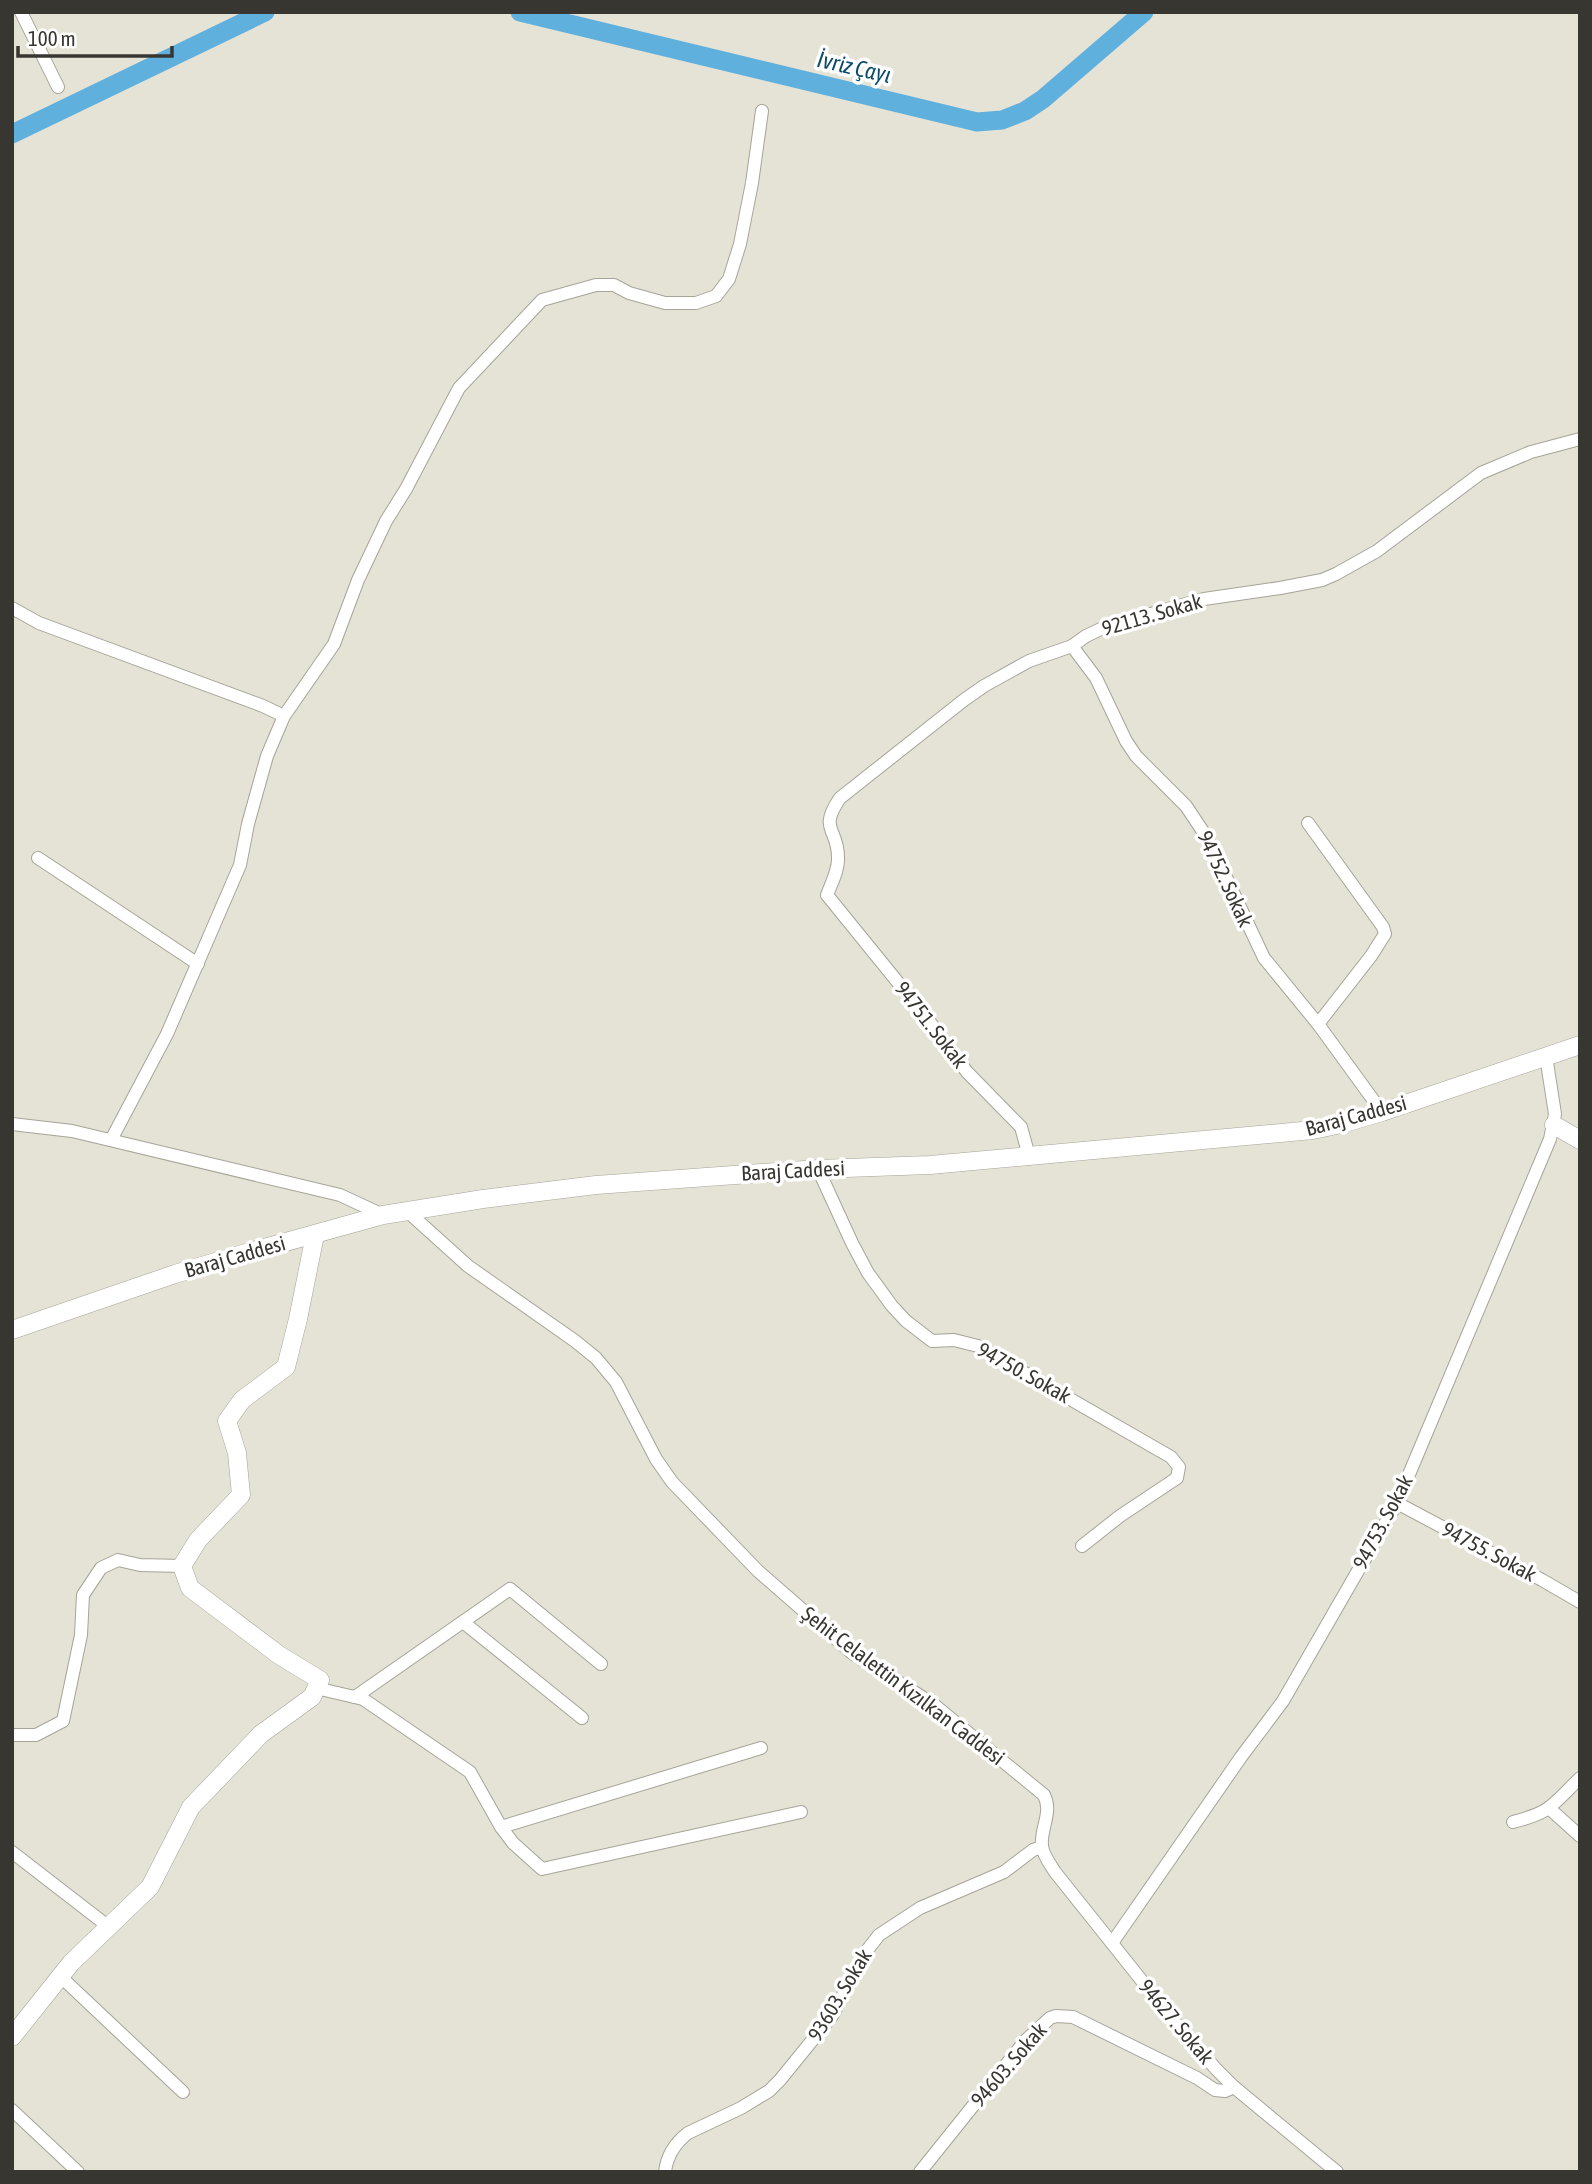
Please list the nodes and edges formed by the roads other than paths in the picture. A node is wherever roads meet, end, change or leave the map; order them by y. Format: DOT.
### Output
graph roads {
  1 [pos="21,12"];
  2 [pos="58,87"];
  3 [pos="762,111"];
  4 [pos="1580,439"];
  5 [pos="12,608"];
  6 [pos="1072,646"];
  7 [pos="284,716"];
  8 [pos="1308,823"];
  9 [pos="38,858"];
  10 [pos="827,895"];
  11 [pos="198,964"];
  12 [pos="1318,1024"];
  13 [pos="1580,1045"];
  14 [pos="1546,1056"];
  15 [pos="1382,1112"];
  16 [pos="12,1124"];
  17 [pos="1555,1125"];
  18 [pos="111,1140"];
  19 [pos="1580,1140"];
  20 [pos="1029,1156"];
  21 [pos="818,1169"];
  22 [pos="407,1211"];
  23 [pos="383,1215"];
  24 [pos="315,1235"];
  25 [pos="12,1330"];
  26 [pos="1397,1503"];
  27 [pos="1082,1546"];
  28 [pos="182,1566"];
  29 [pos="1580,1602"];
  30 [pos="463,1622"];
  31 [pos="601,1664"];
  32 [pos="316,1688"];
  33 [pos="355,1697"];
  34 [pos="582,1718"];
  35 [pos="12,1735"];
  36 [pos="761,1748"];
  37 [pos="1580,1778"];
  38 [pos="1550,1809"];
  39 [pos="801,1812"];
  40 [pos="1513,1822"];
  41 [pos="501,1827"];
  42 [pos="1580,1836"];
  43 [pos="1042,1847"];
  44 [pos="12,1852"];
  45 [pos="109,1927"];
  46 [pos="1112,1942"];
  47 [pos="60,1976"];
  48 [pos="12,2037"];
  49 [pos="1234,2087"];
  50 [pos="183,2092"];
  51 [pos="12,2110"];
  52 [pos="78,2172"];
  53 [pos="665,2172"];
  54 [pos="920,2172"];
  55 [pos="1337,2172"];
  1 -- 2 [label="street"];
  3 -- 7 [label="street"];
  4 -- 6 [label="street, 92113. Sokak"];
  5 -- 7 [label="street"];
  6 -- 10 [label="street, 92113. Sokak"];
  6 -- 12 [label="street, 94752. Sokak"];
  7 -- 11 [label="street"];
  8 -- 12 [label="street"];
  9 -- 11 [label="street"];
  10 -- 20 [label="street, 94751. Sokak"];
  11 -- 18 [label="street"];
  12 -- 15 [label="street, 94752. Sokak"];
  13 -- 14 [label="main road, Baraj Caddesi"];
  14 -- 15 [label="main road, Baraj Caddesi"];
  14 -- 17 [label="street, 94753. Sokak"];
  15 -- 20 [label="main road, Baraj Caddesi"];
  16 -- 18 [label="street"];
  17 -- 19 [label="main road"];
  17 -- 26 [label="street, 94753. Sokak"];
  18 -- 23 [label="street"];
  20 -- 21 [label="main road, Baraj Caddesi"];
  21 -- 22 [label="main road, Baraj Caddesi"];
  21 -- 27 [label="street, 94750. Sokak"];
  22 -- 23 [label="main road, Baraj Caddesi"];
  22 -- 43 [label="street, Şehit Celalettin Kızılkan Caddesi"];
  23 -- 24 [label="main road, Baraj Caddesi"];
  24 -- 25 [label="main road, Baraj Caddesi"];
  24 -- 28 [label="main road"];
  26 -- 29 [label="street, 94755. Sokak"];
  26 -- 46 [label="street, 94753. Sokak"];
  28 -- 32 [label="main road"];
  28 -- 35 [label="street"];
  30 -- 31 [label="street"];
  30 -- 33 [label="street"];
  30 -- 34 [label="street"];
  32 -- 33 [label="street"];
  32 -- 45 [label="main road"];
  33 -- 41 [label="street"];
  36 -- 41 [label="street"];
  37 -- 38 [label="street"];
  38 -- 40 [label="street"];
  38 -- 42 [label="street"];
  39 -- 41 [label="street"];
  43 -- 46 [label="street, 94627. Sokak"];
  43 -- 53 [label="street, 93603. Sokak"];
  44 -- 45 [label="street"];
  45 -- 47 [label="main road"];
  46 -- 49 [label="street, 94627. Sokak"];
  47 -- 48 [label="main road"];
  47 -- 50 [label="street"];
  49 -- 54 [label="street, 94603. Sokak"];
  49 -- 55 [label="street, 94627. Sokak"];
  51 -- 52 [label="street"];
}
